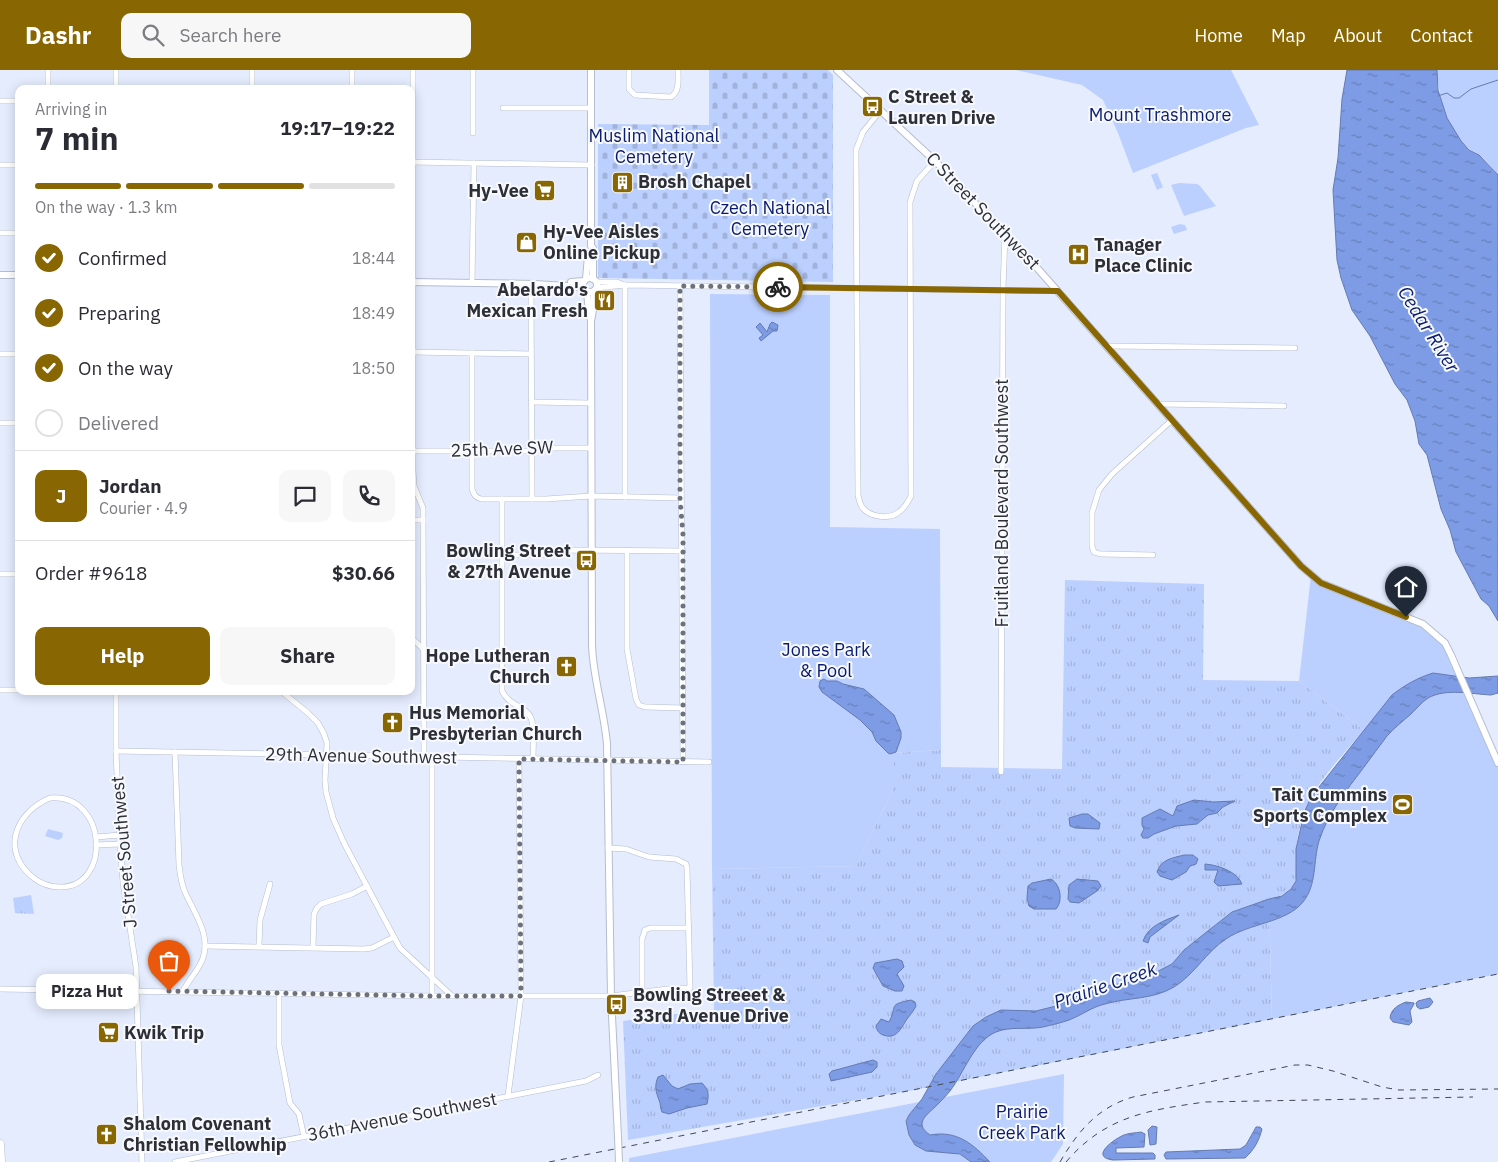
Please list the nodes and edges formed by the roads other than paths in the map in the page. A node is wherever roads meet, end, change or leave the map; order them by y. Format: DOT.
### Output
graph roads {
  1 [pos="48,70"];
  2 [pos="116,70"];
  3 [pos="252,70"];
  4 [pos="352,70"];
  5 [pos="413,70"];
  6 [pos="473,70"];
  7 [pos="591,70"];
  8 [pos="629,70"];
  9 [pos="678,70"];
  10 [pos="837,70"];
  11 [pos="48,85"];
  12 [pos="116,85"];
  13 [pos="252,85"];
  14 [pos="352,85"];
  15 [pos="413,85"];
  16 [pos="0,101"];
  17 [pos="15,101"];
  18 [pos="503,108"];
  19 [pos="591,108"];
  20 [pos="881,110"];
  21 [pos="473,133"];
  22 [pos="935,161"];
  23 [pos="415,162"];
  24 [pos="474,163"];
  25 [pos="0,165"];
  26 [pos="592,165"];
  27 [pos="15,166"];
  28 [pos="0,233"];
  29 [pos="15,233"];
  30 [pos="1005,234"];
  31 [pos="0,275"];
  32 [pos="15,275"];
  33 [pos="415,282"];
  34 [pos="472,283"];
  35 [pos="533,284"];
  36 [pos="590,285"];
  37 [pos="625,285"];
  38 [pos="680,286"];
  39 [pos="856,288"];
  40 [pos="910,289"];
  41 [pos="1003,290"];
  42 [pos="1058,291"];
  43 [pos="1107,346"];
  44 [pos="1295,348"];
  45 [pos="415,352"];
  46 [pos="472,353"];
  47 [pos="0,354"];
  48 [pos="15,354"];
  49 [pos="531,354"];
  50 [pos="531,402"];
  51 [pos="590,403"];
  52 [pos="1158,404"];
  53 [pos="1284,406"];
  54 [pos="1172,420"];
  55 [pos="0,423"];
  56 [pos="15,423"];
  57 [pos="591,448"];
  58 [pos="532,450"];
  59 [pos="472,451"];
  60 [pos="415,452"];
  61 [pos="415,486"];
  62 [pos="591,496"];
  63 [pos="625,497"];
  64 [pos="680,498"];
  65 [pos="502,499"];
  66 [pos="532,499"];
  67 [pos="415,520"];
  68 [pos="423,520"];
  69 [pos="591,550"];
  70 [pos="628,550"];
  71 [pos="683,550"];
  72 [pos="502,555"];
  73 [pos="1153,555"];
  74 [pos="0,574"];
  75 [pos="15,574"];
  76 [pos="415,641"];
  77 [pos="423,649"];
  78 [pos="0,690"];
  79 [pos="15,690"];
  80 [pos="116,695"];
  81 [pos="286,695"];
  82 [pos="683,708"];
  83 [pos="116,751"];
  84 [pos="175,752"];
  85 [pos="327,755"];
  86 [pos="424,757"];
  87 [pos="432,757"];
  88 [pos="533,758"];
  89 [pos="519,759"];
  90 [pos="607,760"];
  91 [pos="683,762"];
  92 [pos="708,762"];
  93 [pos="1498,763"];
  94 [pos="1001,772"];
  95 [pos="120,835"];
  96 [pos="96,836"];
  97 [pos="120,844"];
  98 [pos="96,845"];
  99 [pos="608,848"];
  100 [pos="270,884"];
  101 [pos="367,886"];
  102 [pos="689,928"];
  103 [pos="394,937"];
  104 [pos="205,946"];
  105 [pos="259,946"];
  106 [pos="313,947"];
  107 [pos="432,978"];
  108 [pos="0,989"];
  109 [pos="137,991"];
  110 [pos="183,991"];
  111 [pos="642,991"];
  112 [pos="280,993"];
  113 [pos="451,995"];
  114 [pos="432,996"];
  115 [pos="521,996"];
  116 [pos="611,996"];
  117 [pos="598,1076"];
  118 [pos="508,1096"];
  119 [pos="304,1137"];
  120 [pos="0,1144"];
  121 [pos="1,1162"];
  122 [pos="142,1162"];
  123 [pos="176,1162"];
  124 [pos="618,1162"];
  1 -- 11 [label="street"];
  2 -- 12 [label="street"];
  3 -- 13 [label="street"];
  4 -- 14 [label="street"];
  5 -- 15 [label="street"];
  6 -- 21 [label="street"];
  7 -- 19 [label="main road"];
  8 -- 9 [label="street"];
  10 -- 20 [label="main road, C Street Southwest"];
  16 -- 17 [label="street"];
  18 -- 19 [label="street"];
  19 -- 26 [label="main road"];
  20 -- 22 [label="main road, C Street Southwest"];
  20 -- 39 [label="street"];
  22 -- 30 [label="main road, C Street Southwest"];
  22 -- 40 [label="street"];
  23 -- 24 [label="street"];
  24 -- 26 [label="street"];
  24 -- 34 [label="street"];
  25 -- 27 [label="street"];
  26 -- 36 [label="main road"];
  28 -- 29 [label="street"];
  30 -- 41 [label="street, Fruitland Boulevard Southwest"];
  30 -- 42 [label="main road, C Street Southwest"];
  31 -- 32 [label="main road"];
  33 -- 34 [label="main road"];
  34 -- 35 [label="main road"];
  35 -- 36 [label="main road"];
  35 -- 49 [label="street"];
  36 -- 37 [label="street"];
  36 -- 51 [label="main road"];
  37 -- 38 [label="street"];
  37 -- 63 [label="street"];
  38 -- 39 [label="street"];
  38 -- 64 [label="street"];
  39 -- 40 [label="street"];
  39 -- 40 [label="street"];
  40 -- 41 [label="street"];
  41 -- 42 [label="street"];
  41 -- 94 [label="street, Fruitland Boulevard Southwest"];
  42 -- 43 [label="main road, C Street Southwest"];
  43 -- 44 [label="street"];
  43 -- 52 [label="main road, C Street Southwest"];
  45 -- 46 [label="street"];
  46 -- 49 [label="street"];
  46 -- 59 [label="street"];
  47 -- 48 [label="street"];
  49 -- 50 [label="street"];
  50 -- 51 [label="street"];
  50 -- 58 [label="street"];
  51 -- 57 [label="main road"];
  52 -- 53 [label="street"];
  52 -- 54 [label="main road, C Street Southwest"];
  54 -- 73 [label="street"];
  54 -- 93 [label="main road, C Street Southwest"];
  55 -- 56 [label="street"];
  57 -- 58 [label="street, 25th Ave SW"];
  57 -- 62 [label="main road"];
  58 -- 59 [label="street, 25th Ave SW"];
  58 -- 66 [label="street"];
  59 -- 60 [label="street, 25th Ave SW"];
  59 -- 65 [label="street"];
  61 -- 68 [label="street"];
  62 -- 63 [label="street"];
  62 -- 66 [label="street"];
  62 -- 69 [label="main road"];
  63 -- 64 [label="street"];
  64 -- 71 [label="street"];
  65 -- 66 [label="street"];
  65 -- 72 [label="street"];
  67 -- 68 [label="street"];
  68 -- 77 [label="street"];
  69 -- 70 [label="street"];
  69 -- 72 [label="street"];
  69 -- 90 [label="main road"];
  70 -- 71 [label="street"];
  70 -- 82 [label="street"];
  71 -- 82 [label="street"];
  72 -- 88 [label="street"];
  74 -- 75 [label="street"];
  76 -- 77 [label="street"];
  77 -- 86 [label="street"];
  78 -- 79 [label="street"];
  80 -- 83 [label="street, J Street Southwest"];
  81 -- 85 [label="street"];
  82 -- 91 [label="street"];
  83 -- 84 [label="street, 29th Avenue Southwest"];
  83 -- 95 [label="street, J Street Southwest"];
  84 -- 85 [label="street, 29th Avenue Southwest"];
  84 -- 104 [label="street"];
  85 -- 86 [label="street, 29th Avenue Southwest"];
  85 -- 101 [label="street"];
  86 -- 87 [label="street, 29th Avenue Southwest"];
  87 -- 89 [label="street, 29th Avenue Southwest"];
  87 -- 107 [label="street"];
  88 -- 89 [label="street, 29th Avenue Southwest"];
  88 -- 90 [label="street, 29th Avenue Southwest"];
  89 -- 115 [label="street"];
  90 -- 91 [label="street, 29th Avenue Southwest"];
  90 -- 99 [label="main road"];
  91 -- 92 [label="street, 29th Avenue Southwest"];
  95 -- 96 [label="street"];
  95 -- 97 [label="street, J Street Southwest"];
  96 -- 98 [label="street"];
  96 -- 98 [label="street"];
  97 -- 98 [label="street"];
  97 -- 109 [label="street, J Street Southwest"];
  99 -- 102 [label="street"];
  99 -- 116 [label="main road"];
  100 -- 105 [label="street"];
  101 -- 103 [label="street"];
  101 -- 106 [label="street"];
  102 -- 111 [label="street"];
  102 -- 111 [label="street"];
  103 -- 106 [label="street"];
  103 -- 107 [label="street"];
  104 -- 105 [label="street"];
  104 -- 110 [label="street"];
  105 -- 106 [label="street"];
  107 -- 113 [label="street"];
  107 -- 114 [label="street"];
  108 -- 109 [label="street"];
  109 -- 110 [label="street"];
  109 -- 122 [label="street, J Street Southwest"];
  110 -- 112 [label="street"];
  111 -- 116 [label="street"];
  112 -- 114 [label="street"];
  112 -- 119 [label="street"];
  113 -- 114 [label="street"];
  113 -- 115 [label="street"];
  115 -- 116 [label="street"];
  115 -- 118 [label="street"];
  116 -- 124 [label="main road, bridge"];
  117 -- 118 [label="street, 36th Avenue Southwest"];
  118 -- 119 [label="street, 36th Avenue Southwest"];
  119 -- 123 [label="street, 36th Avenue Southwest"];
  120 -- 121 [label="highway"];
}
